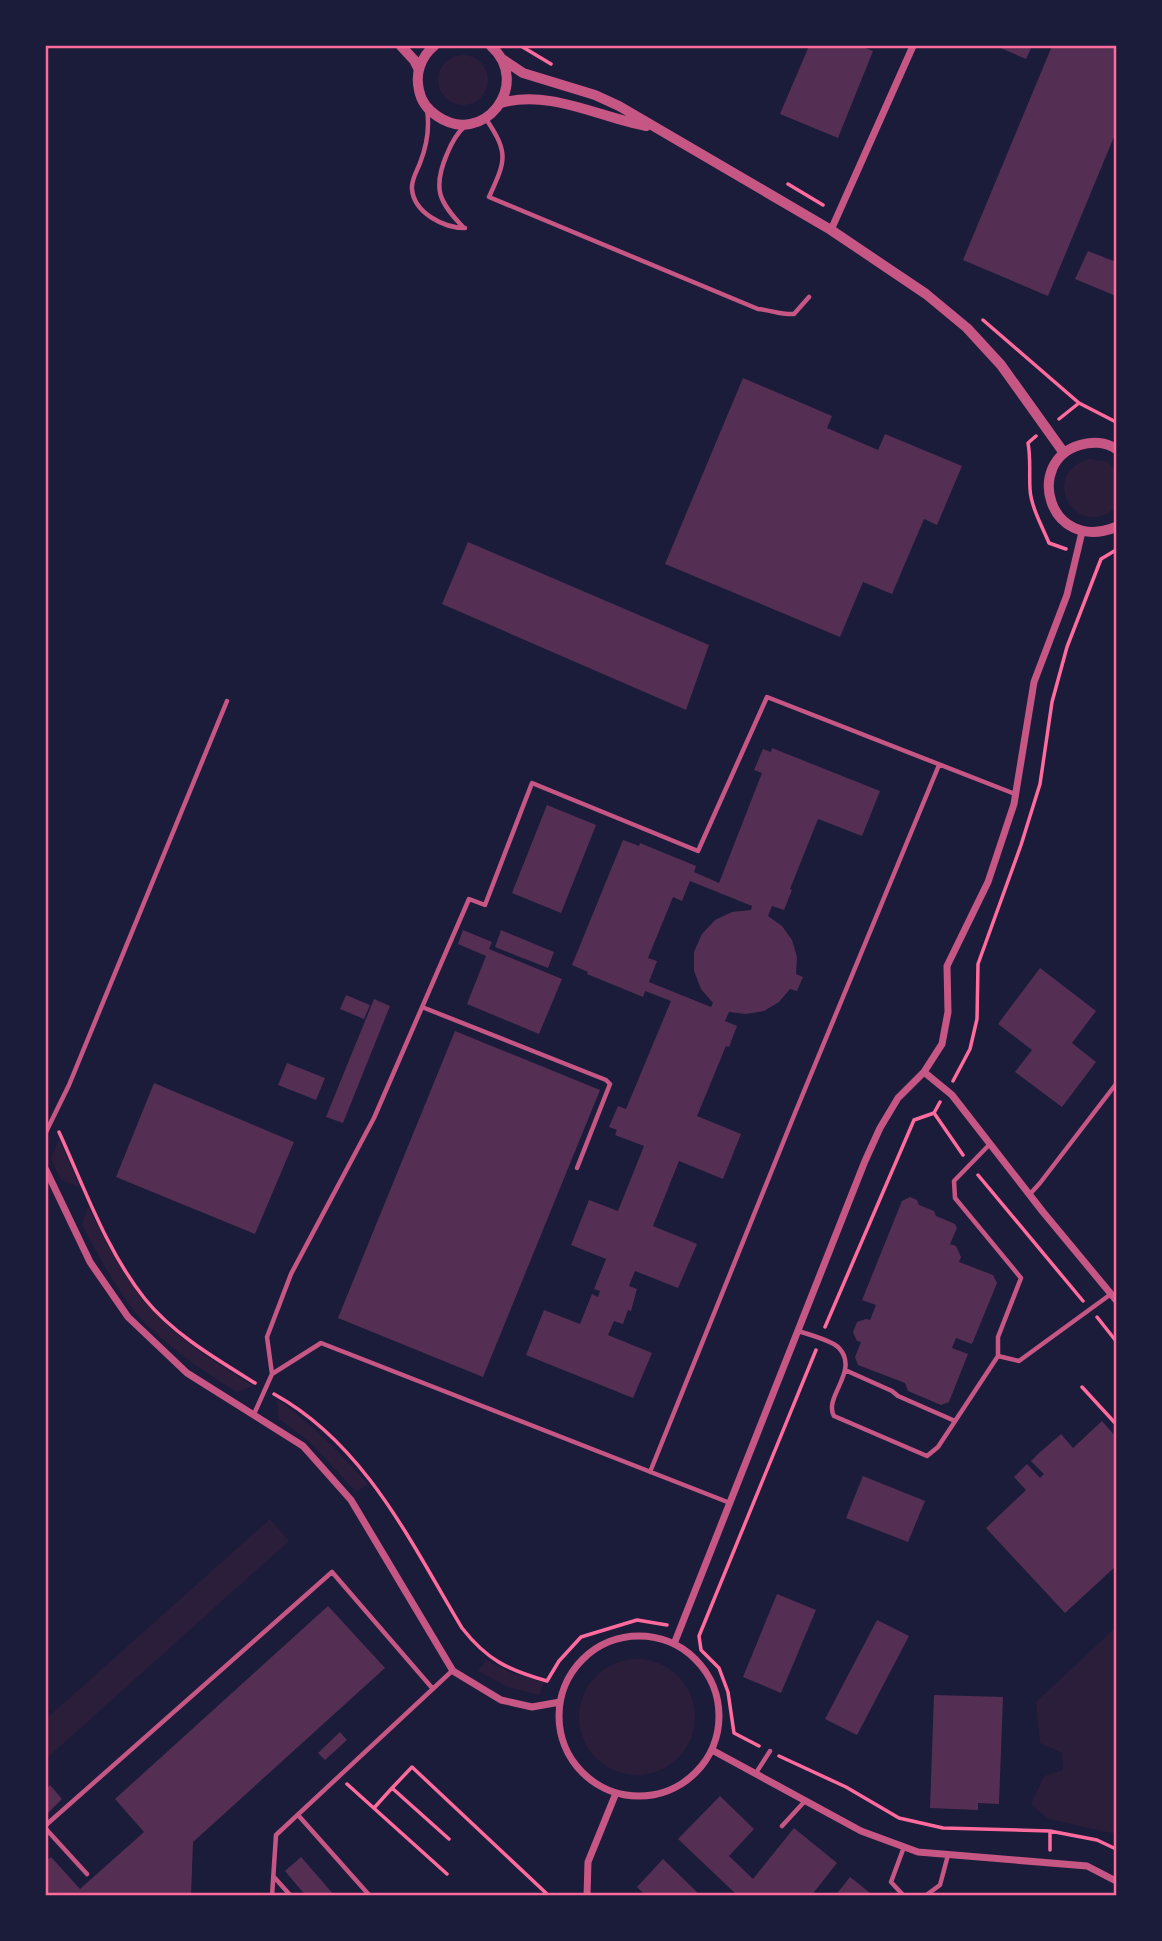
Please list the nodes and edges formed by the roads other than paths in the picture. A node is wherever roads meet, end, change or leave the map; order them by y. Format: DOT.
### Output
graph roads {
  1 [pos="401,46"];
  2 [pos="434,46"];
  3 [pos="491,46"];
  4 [pos="913,46"];
  5 [pos="502,59"];
  6 [pos="419,70"];
  7 [pos="501,103"];
  8 [pos="426,105"];
  9 [pos="485,118"];
  10 [pos="467,124"];
  11 [pos="652,127"];
  12 [pos="831,230"];
  13 [pos="809,296"];
  14 [pos="1115,445"];
  15 [pos="1064,453"];
  16 [pos="1116,527"];
  17 [pos="1082,532"];
  18 [pos="227,701"];
  19 [pos="939,765"];
  20 [pos="1015,794"];
  21 [pos="422,1007"];
  22 [pos="924,1072"];
  23 [pos="1116,1084"];
  24 [pos="46,1132"];
  25 [pos="989,1145"];
  26 [pos="577,1168"];
  27 [pos="46,1170"];
  28 [pos="1029,1194"];
  29 [pos="1114,1297"];
  30 [pos="798,1331"];
  31 [pos="998,1356"];
  32 [pos="845,1370"];
  33 [pos="272,1374"];
  34 [pos="254,1414"];
  35 [pos="955,1421"];
  36 [pos="650,1472"];
  37 [pos="730,1503"];
  38 [pos="674,1644"];
  39 [pos="453,1671"];
  40 [pos="433,1689"];
  41 [pos="560,1702"];
  42 [pos="712,1750"];
  43 [pos="770,1751"];
  44 [pos="755,1774"];
  45 [pos="616,1793"];
  46 [pos="805,1801"];
  47 [pos="298,1815"];
  48 [pos="782,1826"];
  49 [pos="46,1827"];
  50 [pos="904,1847"];
  51 [pos="948,1854"];
  52 [pos="87,1874"];
  53 [pos="274,1877"];
  54 [pos="1116,1881"];
  55 [pos="272,1895"];
  56 [pos="291,1895"];
  57 [pos="370,1895"];
  58 [pos="587,1895"];
  59 [pos="904,1895"];
  60 [pos="925,1895"];
  1 -- 6 [label="street"];
  2 -- 6 [label="street"];
  3 -- 5 [label="street"];
  4 -- 12 [label="street"];
  5 -- 7 [label="street"];
  5 -- 11 [label="street"];
  6 -- 8 [label="street"];
  7 -- 9 [label="street"];
  7 -- 11 [label="street"];
  8 -- 10 [label="street"];
  8 -- 10 [label="lane"];
  9 -- 10 [label="street"];
  9 -- 13 [label="lane"];
  11 -- 12 [label="street"];
  12 -- 15 [label="street"];
  14 -- 15 [label="street"];
  15 -- 17 [label="street"];
  16 -- 17 [label="street"];
  17 -- 20 [label="street"];
  18 -- 24 [label="lane"];
  19 -- 20 [label="lane"];
  19 -- 21 [label="lane"];
  19 -- 36 [label="lane"];
  20 -- 22 [label="street"];
  21 -- 26 [label="lane"];
  21 -- 33 [label="lane"];
  22 -- 25 [label="street"];
  22 -- 30 [label="street"];
  23 -- 28 [label="lane"];
  25 -- 28 [label="street"];
  25 -- 31 [label="lane"];
  27 -- 34 [label="street"];
  28 -- 29 [label="street"];
  29 -- 31 [label="lane"];
  30 -- 32 [label="lane"];
  30 -- 37 [label="street"];
  31 -- 35 [label="lane"];
  32 -- 35 [label="lane"];
  32 -- 35 [label="lane"];
  33 -- 34 [label="lane"];
  33 -- 36 [label="lane"];
  34 -- 39 [label="street"];
  36 -- 37 [label="lane"];
  37 -- 38 [label="street"];
  38 -- 41 [label="street"];
  38 -- 42 [label="street"];
  39 -- 40 [label="lane"];
  39 -- 41 [label="street"];
  40 -- 47 [label="lane"];
  40 -- 49 [label="lane"];
  41 -- 45 [label="street"];
  42 -- 44 [label="street"];
  42 -- 45 [label="street"];
  43 -- 44 [label="lane"];
  44 -- 46 [label="street"];
  45 -- 58 [label="street"];
  46 -- 48 [label="lane"];
  46 -- 50 [label="street"];
  47 -- 53 [label="lane"];
  47 -- 57 [label="lane"];
  49 -- 52 [label="lane"];
  50 -- 51 [label="street"];
  50 -- 59 [label="lane"];
  51 -- 54 [label="street"];
  51 -- 60 [label="lane"];
  53 -- 55 [label="lane"];
  53 -- 56 [label="lane"];
}
